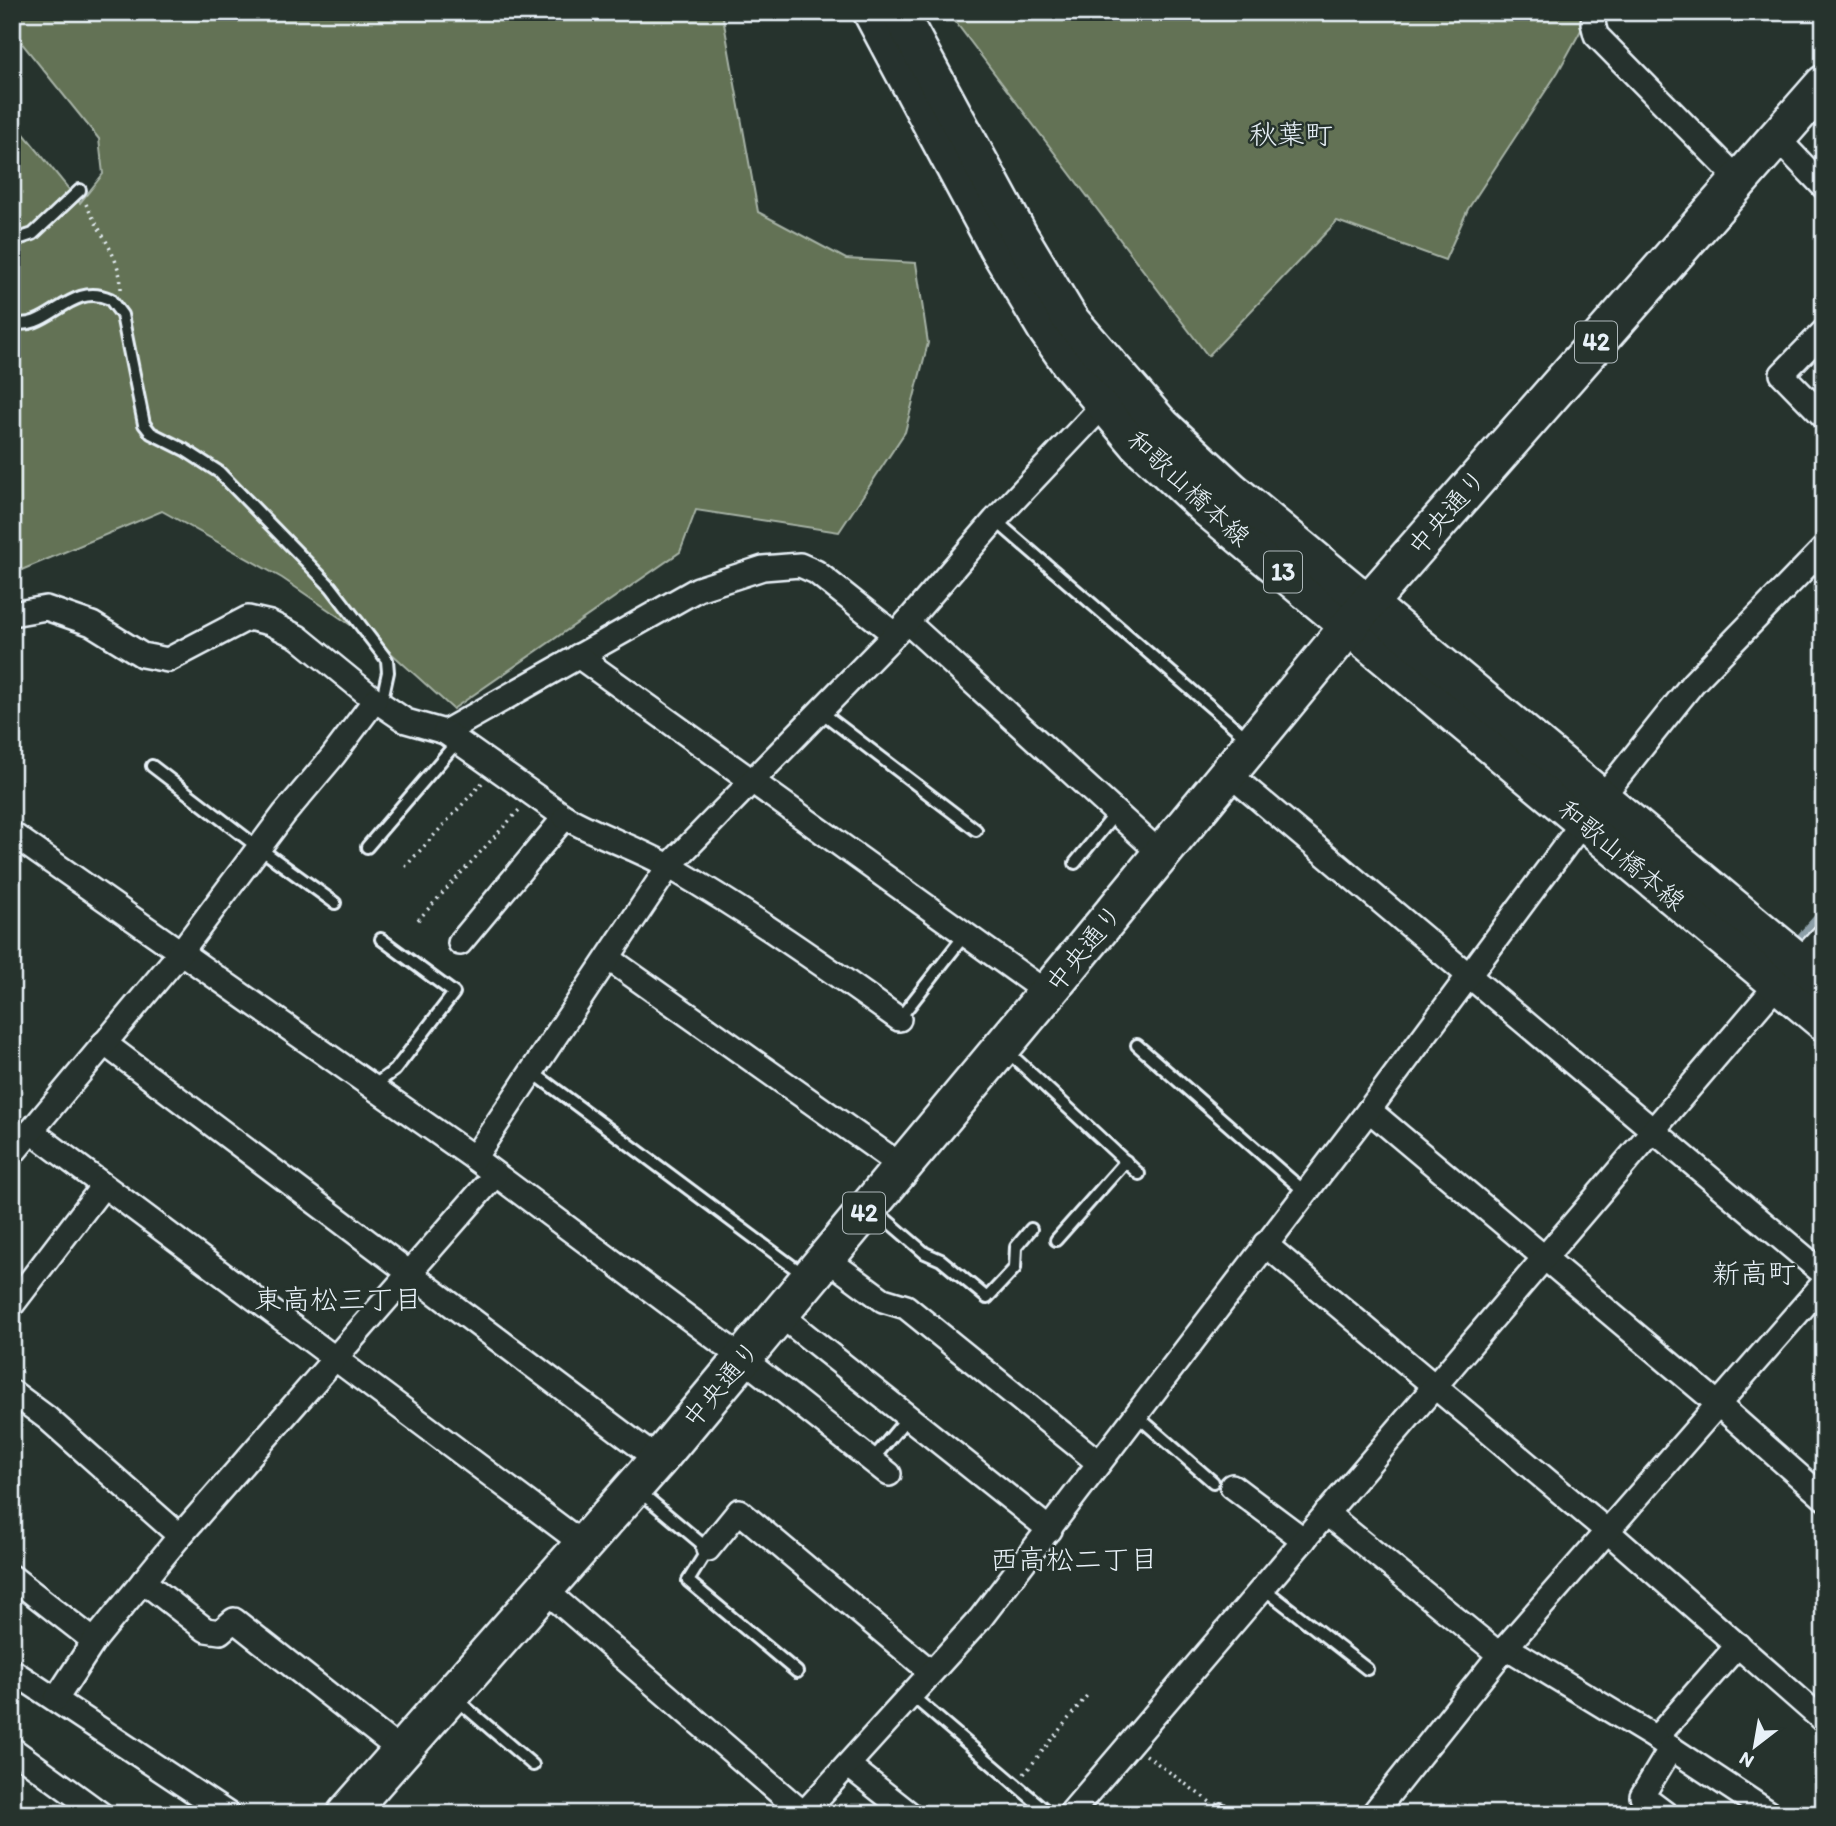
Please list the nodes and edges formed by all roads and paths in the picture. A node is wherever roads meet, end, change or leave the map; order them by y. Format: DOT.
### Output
graph roads {
  1 [pos="871,12"];
  2 [pos="899,12"];
  3 [pos="1595,12"];
  4 [pos="1824,84"];
  5 [pos="1776,137"];
  6 [pos="1738,179"];
  7 [pos="1824,187"];
  8 [pos="80,190"];
  9 [pos="12,241"];
  10 [pos="121,313"];
  11 [pos="12,322"];
  12 [pos="1824,331"];
  13 [pos="1113,394"];
  14 [pos="1824,417"];
  15 [pos="995,520"];
  16 [pos="1824,548"];
  17 [pos="12,614"];
  18 [pos="1358,614"];
  19 [pos="900,628"];
  20 [pos="578,656"];
  21 [pos="378,702"];
  22 [pos="820,711"];
  23 [pos="451,737"];
  24 [pos="1252,743"];
  25 [pos="152,766"];
  26 [pos="495,769"];
  27 [pos="1227,773"];
  28 [pos="753,782"];
  29 [pos="533,795"];
  30 [pos="1593,810"];
  31 [pos="1116,813"];
  32 [pos="565,817"];
  33 [pos="976,830"];
  34 [pos="12,834"];
  35 [pos="367,847"];
  36 [pos="259,848"];
  37 [pos="1161,855"];
  38 [pos="1075,863"];
  39 [pos="669,866"];
  40 [pos="405,867"];
  41 [pos="335,903"];
  42 [pos="418,920"];
  43 [pos="1824,935"];
  44 [pos="964,936"];
  45 [pos="381,939"];
  46 [pos="460,943"];
  47 [pos="180,953"];
  48 [pos="608,958"];
  49 [pos="1468,976"];
  50 [pos="1800,976"];
  51 [pos="1047,993"];
  52 [pos="899,1019"];
  53 [pos="1824,1023"];
  54 [pos="104,1043"];
  55 [pos="1137,1045"];
  56 [pos="1003,1047"];
  57 [pos="531,1071"];
  58 [pos="373,1086"];
  59 [pos="1369,1110"];
  60 [pos="24,1130"];
  61 [pos="1652,1130"];
  62 [pos="12,1154"];
  63 [pos="474,1158"];
  64 [pos="1126,1161"];
  65 [pos="903,1167"];
  66 [pos="1139,1174"];
  67 [pos="495,1175"];
  68 [pos="103,1186"];
  69 [pos="1305,1192"];
  70 [pos="870,1205"];
  71 [pos="1031,1229"];
  72 [pos="1056,1240"];
  73 [pos="1265,1244"];
  74 [pos="1545,1257"];
  75 [pos="818,1268"];
  76 [pos="409,1273"];
  77 [pos="1824,1274"];
  78 [pos="1824,1283"];
  79 [pos="12,1306"];
  80 [pos="779,1314"];
  81 [pos="742,1358"];
  82 [pos="335,1359"];
  83 [pos="1435,1386"];
  84 [pos="12,1392"];
  85 [pos="1718,1404"];
  86 [pos="1135,1414"];
  87 [pos="908,1416"];
  88 [pos="1098,1463"];
  89 [pos="880,1467"];
  90 [pos="646,1474"];
  91 [pos="1222,1484"];
  92 [pos="1824,1498"];
  93 [pos="1326,1513"];
  94 [pos="1050,1530"];
  95 [pos="1607,1531"];
  96 [pos="180,1536"];
  97 [pos="1304,1540"];
  98 [pos="583,1544"];
  99 [pos="708,1549"];
  100 [pos="12,1577"];
  101 [pos="143,1581"];
  102 [pos="1263,1588"];
  103 [pos="544,1590"];
  104 [pos="94,1641"];
  105 [pos="1738,1645"];
  106 [pos="1503,1651"];
  107 [pos="1367,1669"];
  108 [pos="12,1671"];
  109 [pos="797,1672"];
  110 [pos="931,1672"];
  111 [pos="1089,1693"];
  112 [pos="452,1695"];
  113 [pos="911,1695"];
  114 [pos="57,1699"];
  115 [pos="1824,1721"];
  116 [pos="1130,1743"];
  117 [pos="1663,1743"];
  118 [pos="12,1749"];
  119 [pos="402,1752"];
  120 [pos="533,1765"];
  121 [pos="848,1765"];
  122 [pos="1016,1784"];
  123 [pos="353,1811"];
  124 [pos="1219,1812"];
  125 [pos="98,1813"];
  126 [pos="803,1813"];
  127 [pos="228,1814"];
  128 [pos="910,1814"];
  129 [pos="1050,1814"];
  130 [pos="1070,1814"];
  131 [pos="1373,1814"];
  132 [pos="1667,1814"];
  133 [pos="1771,1814"];
  1 -- 13 [label="main road, 和歌山橋本線 / 13"];
  2 -- 13 [label="main road, 和歌山橋本線 / 13"];
  3 -- 6 [label="street"];
  4 -- 5 [label="highway, 中央通り / 42"];
  5 -- 6 [label="highway, 中央通り / 42"];
  5 -- 7 [label="street"];
  6 -- 18 [label="highway, 中央通り / 42"];
  8 -- 9 [label="lane"];
  8 -- 10 [label="path"];
  10 -- 11 [label="lane"];
  10 -- 21 [label="lane"];
  12 -- 14 [label="street"];
  13 -- 15 [label="street"];
  13 -- 18 [label="main road, 和歌山橋本線 / 13"];
  15 -- 19 [label="street"];
  15 -- 24 [label="lane"];
  16 -- 30 [label="street"];
  17 -- 21 [label="street"];
  18 -- 24 [label="highway, 中央通り / 42"];
  18 -- 30 [label="main road, 和歌山橋本線 / 13"];
  19 -- 20 [label="street"];
  19 -- 22 [label="street"];
  19 -- 31 [label="street"];
  20 -- 23 [label="street"];
  20 -- 28 [label="street"];
  21 -- 23 [label="street"];
  21 -- 36 [label="street"];
  22 -- 28 [label="street"];
  22 -- 33 [label="lane"];
  23 -- 26 [label="street"];
  23 -- 35 [label="lane"];
  24 -- 27 [label="highway, 中央通り / 42"];
  25 -- 36 [label="lane"];
  26 -- 29 [label="street"];
  26 -- 40 [label="path"];
  27 -- 37 [label="highway, 中央通り / 42"];
  27 -- 49 [label="street"];
  28 -- 39 [label="street"];
  28 -- 44 [label="street"];
  29 -- 32 [label="street"];
  29 -- 42 [label="path"];
  30 -- 49 [label="street"];
  30 -- 50 [label="main road, 和歌山橋本線 / 13"];
  31 -- 37 [label="street"];
  31 -- 38 [label="lane"];
  32 -- 39 [label="street"];
  32 -- 46 [label="street"];
  34 -- 47 [label="street"];
  36 -- 41 [label="lane"];
  36 -- 47 [label="street"];
  37 -- 51 [label="highway, 中央通り / 42"];
  39 -- 48 [label="street"];
  39 -- 52 [label="street"];
  43 -- 50 [label="street"];
  44 -- 51 [label="street"];
  44 -- 52 [label="lane"];
  45 -- 58 [label="lane"];
  47 -- 54 [label="street"];
  47 -- 58 [label="street"];
  48 -- 57 [label="street"];
  48 -- 65 [label="street"];
  49 -- 59 [label="street"];
  49 -- 61 [label="street"];
  50 -- 53 [label="main road, 和歌山橋本線 / 13"];
  50 -- 61 [label="street"];
  51 -- 56 [label="highway, 中央通り / 42"];
  54 -- 60 [label="street"];
  54 -- 76 [label="street"];
  55 -- 69 [label="lane"];
  56 -- 64 [label="lane"];
  56 -- 65 [label="highway, 中央通り / 42"];
  57 -- 63 [label="street"];
  57 -- 75 [label="lane"];
  58 -- 63 [label="street"];
  59 -- 69 [label="street"];
  59 -- 74 [label="street"];
  60 -- 62 [label="street"];
  60 -- 68 [label="street"];
  61 -- 74 [label="street"];
  61 -- 77 [label="street"];
  63 -- 67 [label="street"];
  64 -- 66 [label="lane"];
  64 -- 72 [label="lane"];
  65 -- 70 [label="highway, 中央通り / 42"];
  67 -- 76 [label="street"];
  67 -- 81 [label="street"];
  68 -- 79 [label="street"];
  68 -- 82 [label="street"];
  69 -- 73 [label="street"];
  70 -- 71 [label="lane"];
  70 -- 75 [label="highway, 中央通り / 42"];
  73 -- 83 [label="street"];
  73 -- 86 [label="street"];
  74 -- 83 [label="street"];
  74 -- 85 [label="street"];
  75 -- 80 [label="highway, 中央通り / 42"];
  75 -- 88 [label="street"];
  76 -- 82 [label="street"];
  76 -- 90 [label="street"];
  78 -- 85 [label="street"];
  80 -- 81 [label="highway, 中央通り / 42"];
  80 -- 87 [label="street"];
  81 -- 89 [label="street"];
  81 -- 90 [label="highway, 中央通り / 42"];
  82 -- 96 [label="street"];
  82 -- 98 [label="street"];
  83 -- 93 [label="street"];
  83 -- 95 [label="street"];
  84 -- 96 [label="street"];
  85 -- 92 [label="street"];
  85 -- 95 [label="street"];
  86 -- 88 [label="street"];
  86 -- 91 [label="lane"];
  87 -- 89 [label="lane"];
  87 -- 94 [label="street"];
  88 -- 94 [label="street"];
  90 -- 98 [label="highway, 中央通り / 42"];
  90 -- 99 [label="lane"];
  91 -- 97 [label="street"];
  93 -- 97 [label="street"];
  93 -- 106 [label="street"];
  94 -- 110 [label="street"];
  95 -- 105 [label="street"];
  95 -- 106 [label="street"];
  96 -- 101 [label="street"];
  97 -- 102 [label="street"];
  98 -- 103 [label="highway, 中央通り / 42"];
  99 -- 109 [label="lane"];
  99 -- 110 [label="street"];
  100 -- 104 [label="street"];
  101 -- 104 [label="street"];
  101 -- 119 [label="street"];
  102 -- 107 [label="lane"];
  102 -- 116 [label="street"];
  103 -- 112 [label="highway, 中央通り / 42"];
  103 -- 126 [label="street"];
  104 -- 114 [label="street"];
  105 -- 115 [label="street"];
  105 -- 117 [label="street"];
  106 -- 117 [label="street"];
  106 -- 131 [label="street"];
  108 -- 114 [label="street"];
  110 -- 113 [label="street"];
  111 -- 122 [label="path"];
  112 -- 119 [label="highway, 中央通り / 42"];
  112 -- 120 [label="lane"];
  113 -- 121 [label="street"];
  113 -- 122 [label="lane"];
  114 -- 127 [label="street"];
  116 -- 124 [label="path"];
  116 -- 130 [label="street"];
  117 -- 132 [label="street"];
  117 -- 133 [label="street"];
  118 -- 125 [label="street"];
  119 -- 123 [label="highway, 中央通り / 42"];
  121 -- 126 [label="street"];
  121 -- 128 [label="street"];
  122 -- 129 [label="lane"];
}
